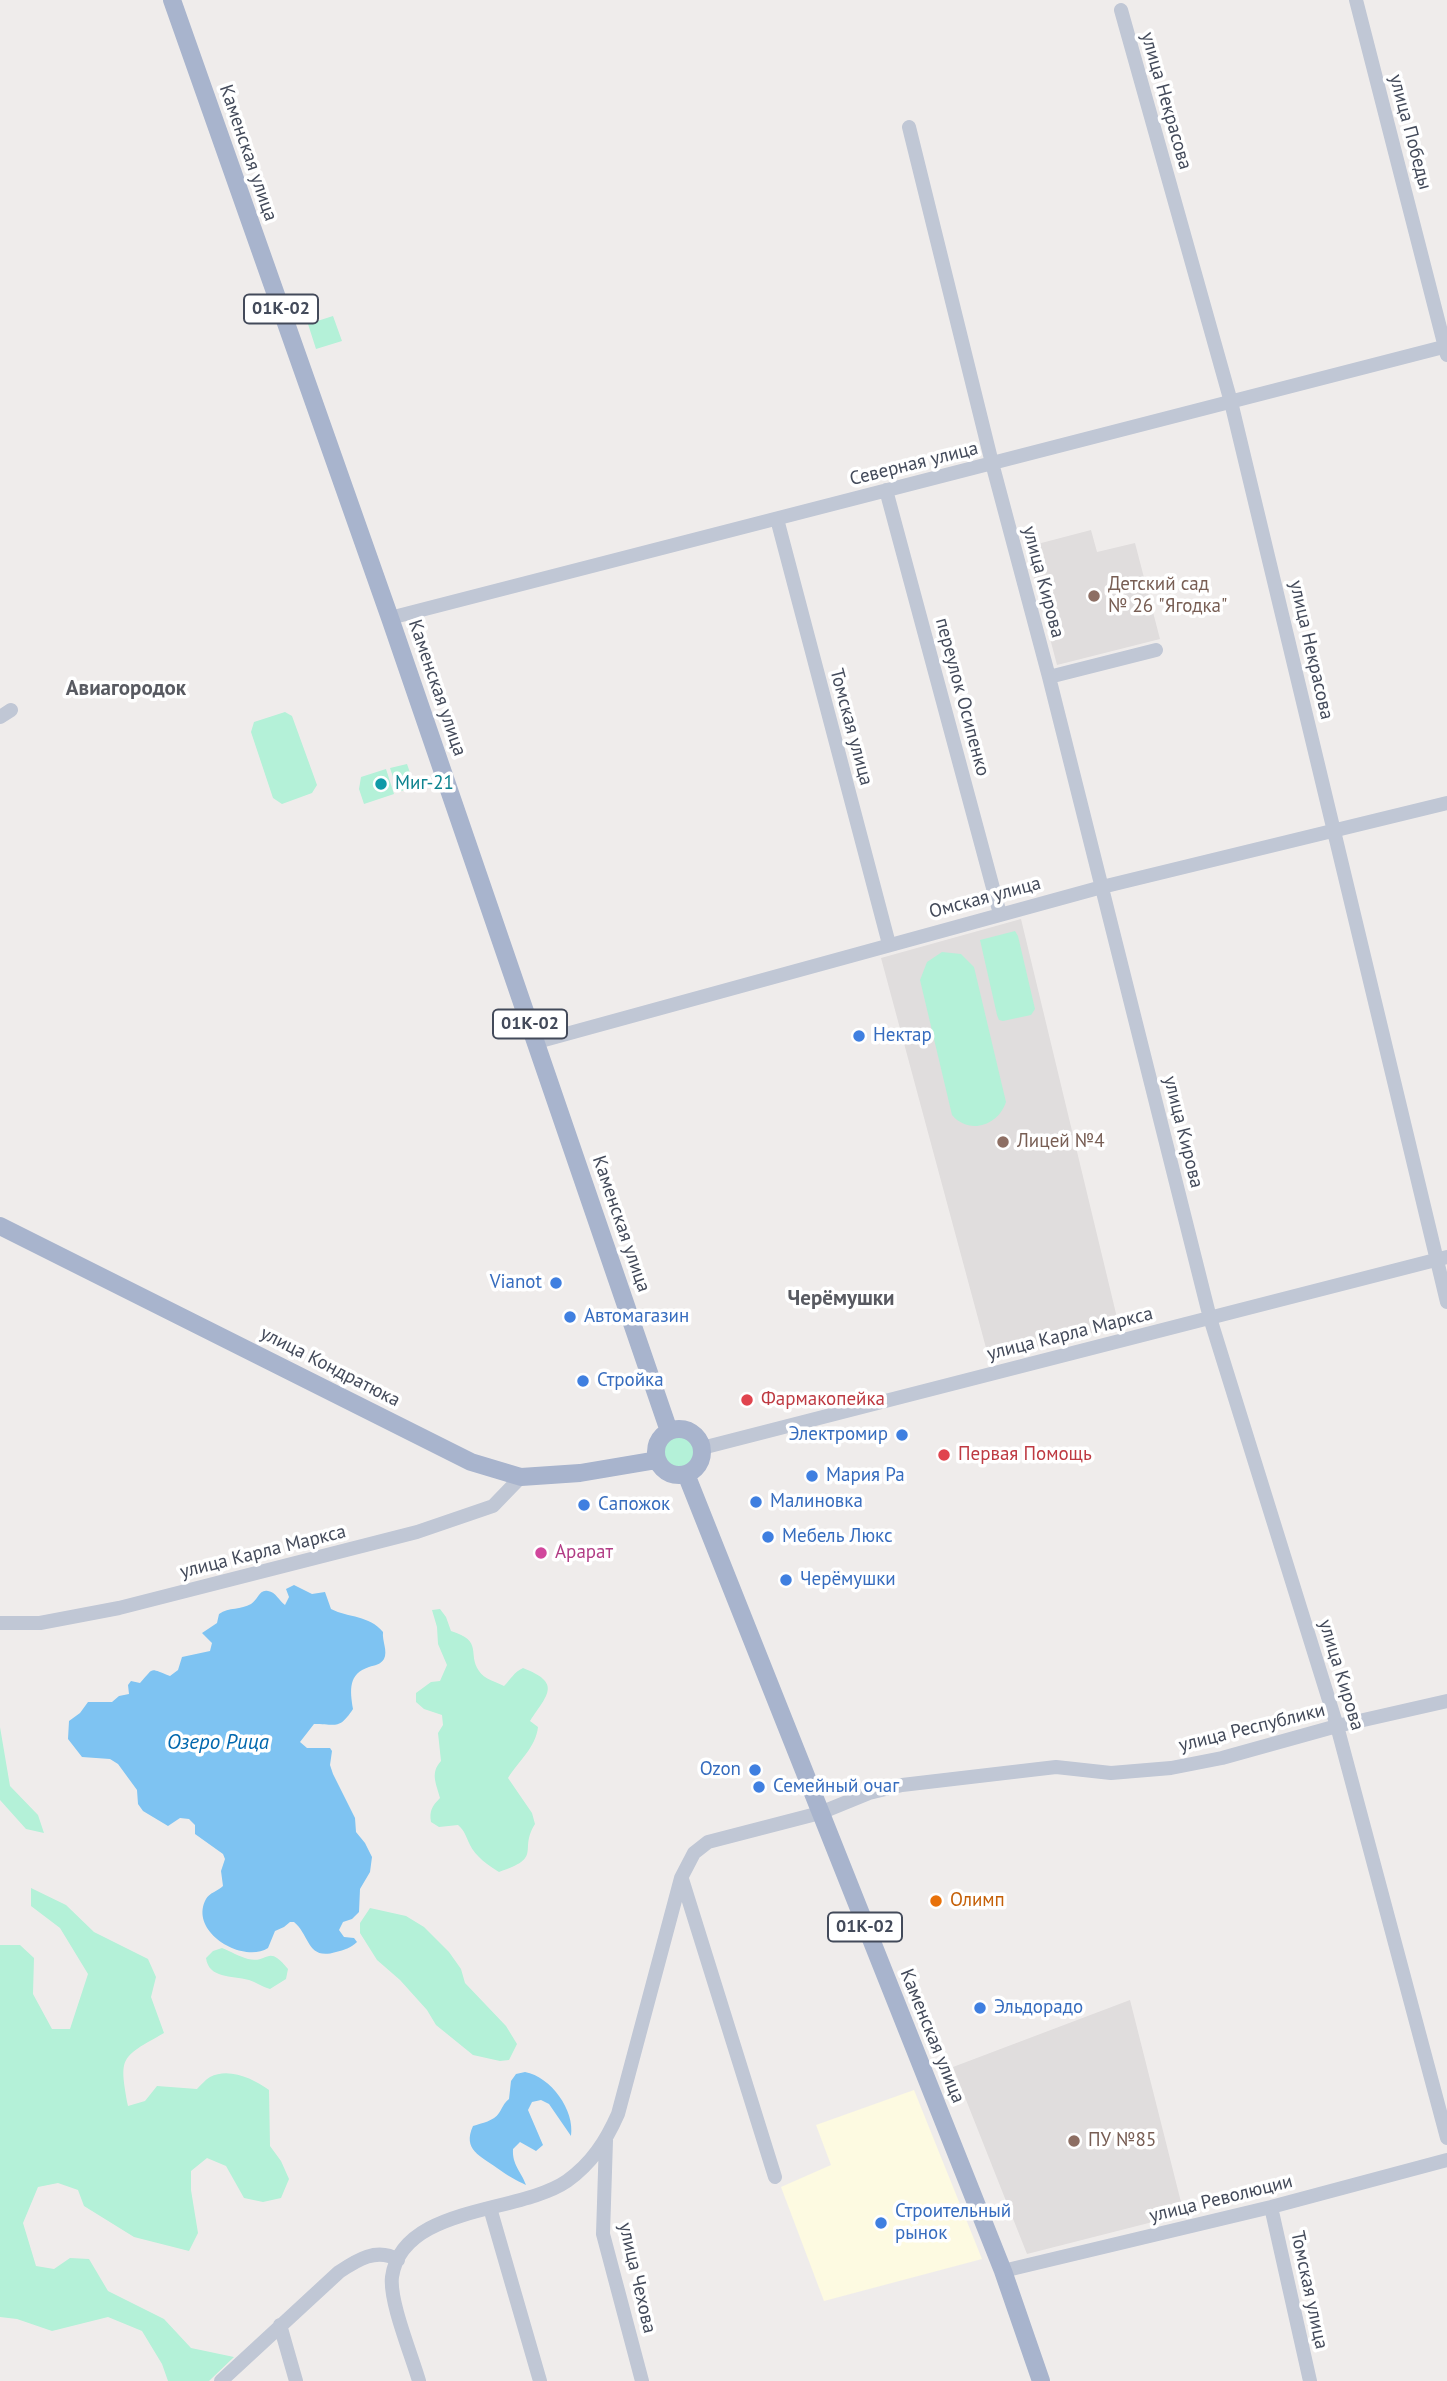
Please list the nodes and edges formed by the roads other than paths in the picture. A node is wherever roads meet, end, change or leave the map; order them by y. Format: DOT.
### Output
graph roads {
  1 [pos="172,0"];
  2 [pos="1356,0"];
  3 [pos="1121,10"];
  4 [pos="909,127"];
  5 [pos="1446,350"];
  6 [pos="1231,402"];
  7 [pos="992,463"];
  8 [pos="886,491"];
  9 [pos="777,519"];
  10 [pos="390,618"];
  11 [pos="1156,650"];
  12 [pos="1049,677"];
  13 [pos="1447,803"];
  14 [pos="1334,832"];
  15 [pos="1102,887"];
  16 [pos="1000,914"];
  17 [pos="889,944"];
  18 [pos="537,1042"];
  19 [pos="0,1226"];
  20 [pos="1442,1258"];
  21 [pos="1447,1302"];
  22 [pos="1209,1318"];
  23 [pos="670,1430"];
  24 [pos="702,1448"];
  25 [pos="657,1460"];
  26 [pos="686,1474"];
  27 [pos="521,1477"];
  28 [pos="0,1623"];
  29 [pos="1447,1701"];
  30 [pos="1337,1726"];
  31 [pos="820,1813"];
  32 [pos="681,1878"];
  33 [pos="1447,2138"];
  34 [pos="606,2140"];
  35 [pos="1447,2160"];
  36 [pos="775,2177"];
  37 [pos="1271,2207"];
  38 [pos="490,2208"];
  39 [pos="398,2260"];
  40 [pos="1003,2271"];
  41 [pos="280,2325"];
  42 [pos="221,2381"];
  43 [pos="296,2381"];
  44 [pos="419,2381"];
  45 [pos="540,2381"];
  46 [pos="642,2381"];
  47 [pos="1041,2381"];
  48 [pos="1310,2381"];
  1 -- 10 [label="main road, Каменская улица / 01К-02"];
  2 -- 5 [label="street, улица Победы"];
  3 -- 6 [label="street, улица Некрасова"];
  4 -- 7 [label="street, улица Кирова"];
  5 -- 6 [label="street, Северная улица"];
  6 -- 7 [label="street, Северная улица"];
  6 -- 14 [label="street, улица Некрасова"];
  7 -- 8 [label="street, Северная улица"];
  7 -- 12 [label="street, улица Кирова"];
  8 -- 9 [label="street, Северная улица"];
  8 -- 16 [label="street, переулок Осипенко"];
  9 -- 10 [label="street, Северная улица"];
  9 -- 17 [label="street, Томская улица"];
  10 -- 18 [label="main road, Каменская улица / 01К-02"];
  11 -- 12 [label="street"];
  12 -- 15 [label="street, улица Кирова"];
  13 -- 14 [label="street, Омская улица"];
  14 -- 15 [label="street, Омская улица"];
  14 -- 20 [label="street, улица Некрасова"];
  15 -- 16 [label="street, Омская улица"];
  15 -- 22 [label="street, улица Кирова"];
  16 -- 17 [label="street, Омская улица"];
  17 -- 18 [label="street, Омская улица"];
  18 -- 23 [label="main road, Каменская улица / 01К-02"];
  19 -- 27 [label="main road, улица Кондратюка"];
  20 -- 21 [label="street, улица Некрасова"];
  20 -- 22 [label="street, улица Карла Маркса"];
  22 -- 24 [label="street, улица Карла Маркса"];
  22 -- 30 [label="street, улица Кирова"];
  23 -- 24 [label="main road"];
  23 -- 25 [label="main road"];
  24 -- 26 [label="main road"];
  25 -- 26 [label="main road"];
  25 -- 27 [label="main road, улица Кондратюка"];
  26 -- 31 [label="main road, Каменская улица / 01К-02"];
  27 -- 28 [label="street, улица Карла Маркса"];
  29 -- 30 [label="street, улица Республики"];
  30 -- 31 [label="street, улица Республики"];
  30 -- 33 [label="street, улица Кирова"];
  31 -- 32 [label="street, улица Республики"];
  31 -- 40 [label="main road, Каменская улица / 01К-02"];
  32 -- 34 [label="street, улица Республики"];
  32 -- 36 [label="street"];
  34 -- 38 [label="street"];
  34 -- 46 [label="street, улица Чехова"];
  35 -- 37 [label="street, улица Революции"];
  37 -- 40 [label="street, улица Революции"];
  37 -- 48 [label="street, Томская улица"];
  38 -- 39 [label="street"];
  38 -- 45 [label="street"];
  39 -- 41 [label="street"];
  39 -- 44 [label="street"];
  40 -- 47 [label="main road, Каменская улица / 01К-02"];
  41 -- 42 [label="street"];
  41 -- 43 [label="street"];
}
